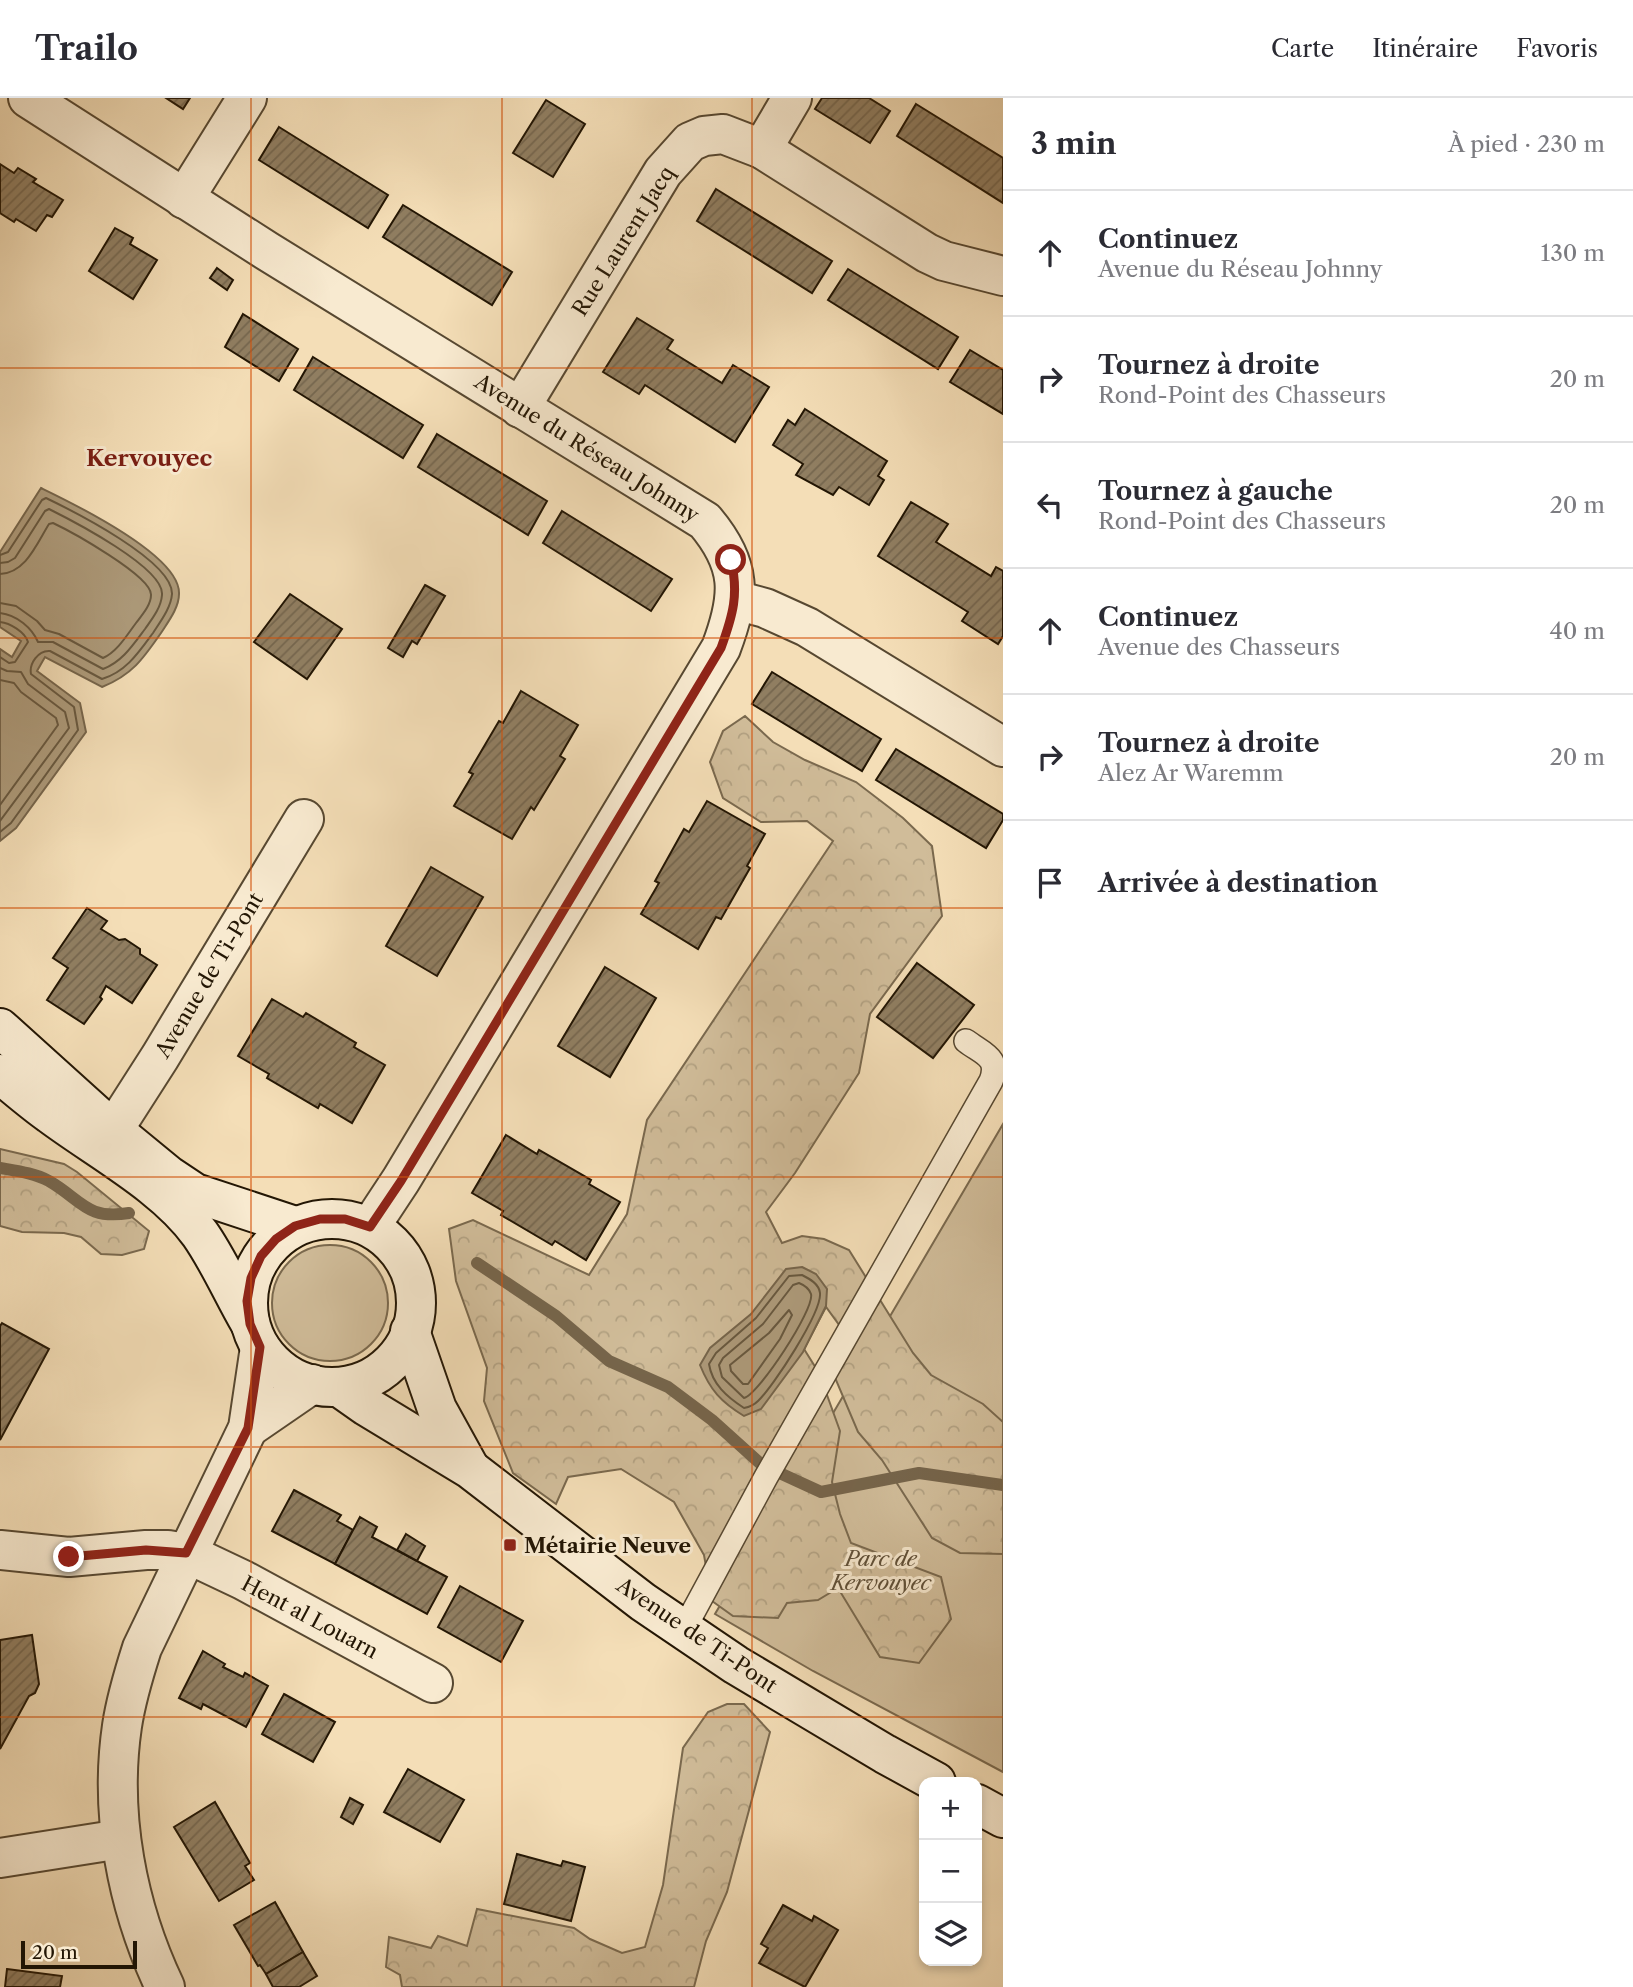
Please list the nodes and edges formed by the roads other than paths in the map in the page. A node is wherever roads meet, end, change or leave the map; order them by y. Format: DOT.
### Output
graph roads {
  1 [pos="28,98"];
  2 [pos="247,98"];
  3 [pos="792,98"];
  4 [pos="762,149"];
  5 [pos="184,199"];
  6 [pos="1003,276"];
  7 [pos="520,408"];
  8 [pos="735,600"];
  9 [pos="1003,747"];
  10 [pos="304,820"];
  11 [pos="0,1028"];
  12 [pos="965,1041"];
  13 [pos="0,1074"];
  14 [pos="106,1138"];
  15 [pos="295,1226"];
  16 [pos="370,1227"];
  17 [pos="410,1331"];
  18 [pos="255,1335"];
  19 [pos="326,1386"];
  20 [pos="248,1428"];
  21 [pos="470,1469"];
  22 [pos="0,1550"];
  23 [pos="186,1553"];
  24 [pos="684,1629"];
  25 [pos="433,1683"];
  26 [pos="927,1777"];
  27 [pos="982,1807"];
  28 [pos="1003,1818"];
  29 [pos="121,1839"];
  30 [pos="0,1858"];
  31 [pos="165,1987"];
  1 -- 5 [label="street, Avenue du Réseau Johnny"];
  2 -- 5 [label="street"];
  3 -- 4 [label="street"];
  4 -- 6 [label="street, Rue Laurent Jacq"];
  4 -- 7 [label="street, Rue Laurent Jacq"];
  5 -- 7 [label="street, Avenue du Réseau Johnny"];
  7 -- 8 [label="street, Avenue du Réseau Johnny"];
  8 -- 9 [label="street"];
  8 -- 16 [label="street, Avenue du Réseau Johnny"];
  10 -- 14 [label="street, Avenue de Ti-Pont"];
  11 -- 14 [label="street"];
  12 -- 24 [label="lane"];
  13 -- 14 [label="street"];
  14 -- 15 [label="street"];
  14 -- 18 [label="street"];
  15 -- 16 [label="street"];
  15 -- 18 [label="street"];
  16 -- 17 [label="street"];
  17 -- 19 [label="street"];
  17 -- 21 [label="street, Avenue de Ti-Pont"];
  18 -- 19 [label="street"];
  18 -- 20 [label="street"];
  19 -- 20 [label="street"];
  19 -- 21 [label="street, Avenue de Ti-Pont"];
  20 -- 23 [label="street"];
  21 -- 24 [label="street, Avenue de Ti-Pont"];
  22 -- 23 [label="street"];
  23 -- 25 [label="street, Hent al Louarn"];
  23 -- 29 [label="street"];
  24 -- 26 [label="street, Avenue de Ti-Pont"];
  27 -- 28 [label="street"];
  29 -- 30 [label="street"];
  29 -- 31 [label="street"];
}
